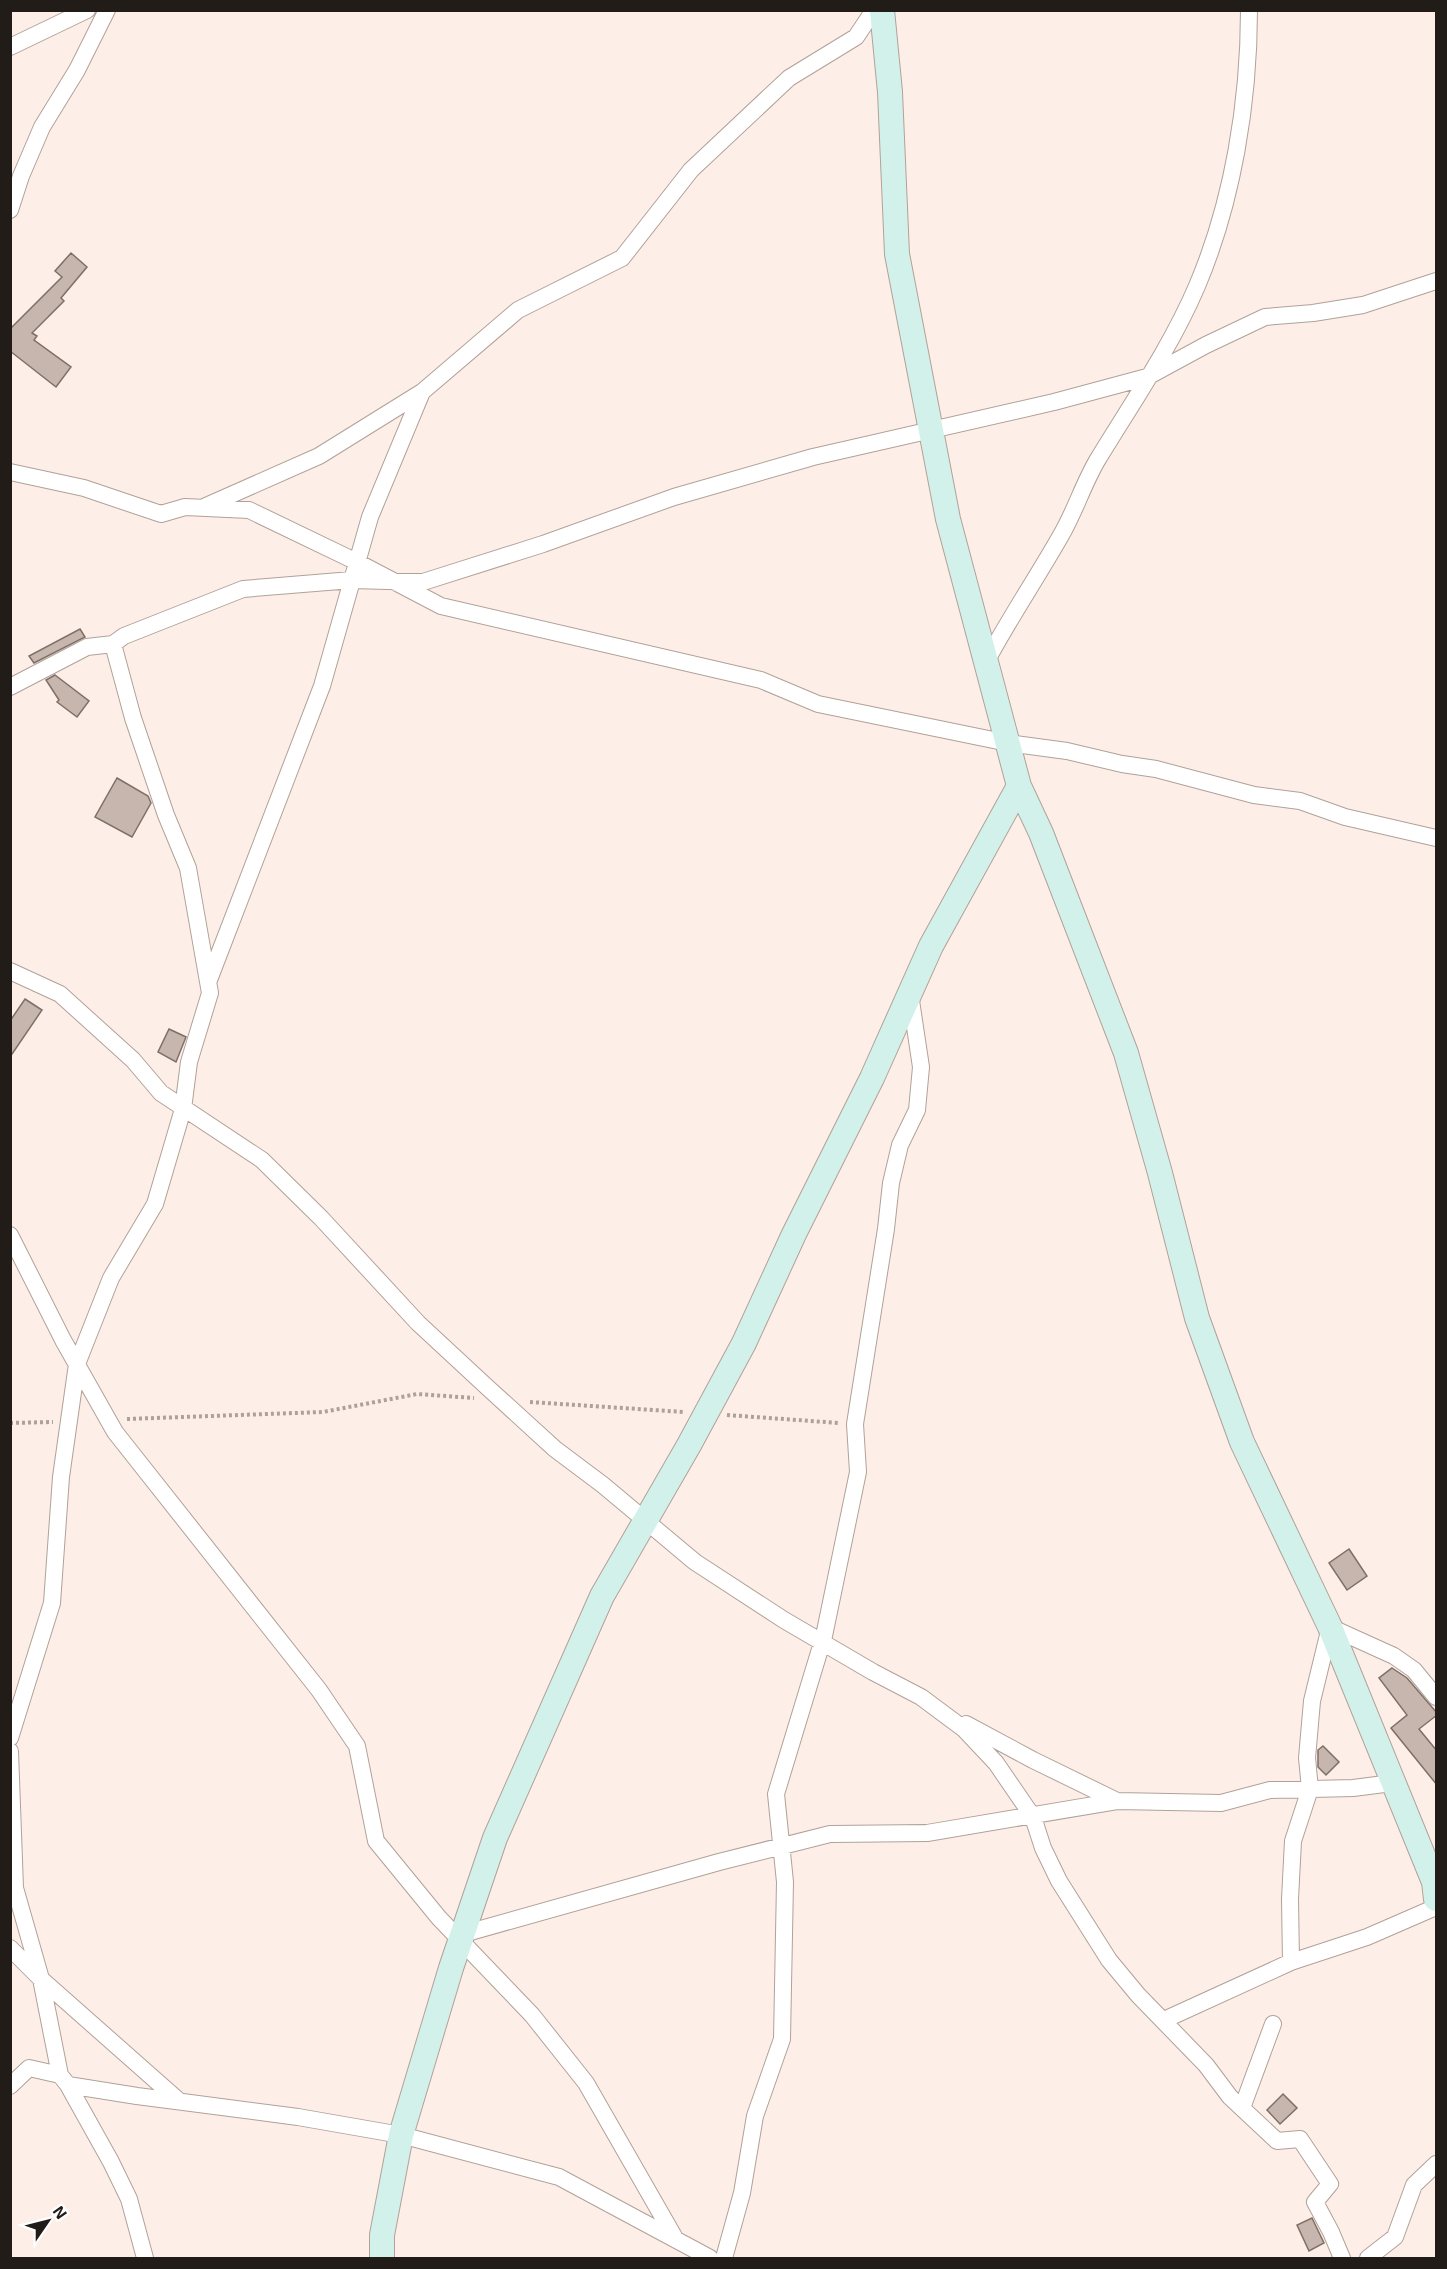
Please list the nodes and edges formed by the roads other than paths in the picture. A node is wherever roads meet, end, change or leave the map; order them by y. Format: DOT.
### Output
graph roads {
  1 [pos="87,10"];
  2 [pos="107,10"];
  3 [pos="874,10"];
  4 [pos="882,10"];
  5 [pos="1249,10"];
  6 [pos="10,46"];
  7 [pos="10,210"];
  8 [pos="1437,281"];
  9 [pos="1147,377"];
  10 [pos="422,392"];
  11 [pos="931,429"];
  12 [pos="10,472"];
  13 [pos="203,508"];
  14 [pos="357,562"];
  15 [pos="352,580"];
  16 [pos="394,581"];
  17 [pos="113,644"];
  18 [pos="986,662"];
  19 [pos="10,687"];
  20 [pos="1008,743"];
  21 [pos="1019,786"];
  22 [pos="1437,838"];
  23 [pos="10,971"];
  24 [pos="208,981"];
  25 [pos="910,994"];
  26 [pos="183,1109"];
  27 [pos="10,1235"];
  28 [pos="76,1364"];
  29 [pos="645,1521"];
  30 [pos="1330,1627"];
  31 [pos="822,1641"];
  32 [pos="1437,1697"];
  33 [pos="931,1704"];
  34 [pos="10,1738"];
  35 [pos="10,1751"];
  36 [pos="1392,1783"];
  37 [pos="1310,1789"];
  38 [pos="1117,1801"];
  39 [pos="1032,1816"];
  40 [pos="782,1846"];
  41 [pos="1436,1884"];
  42 [pos="1437,1907"];
  43 [pos="462,1937"];
  44 [pos="10,1948"];
  45 [pos="1291,1962"];
  46 [pos="41,1979"];
  47 [pos="1164,2020"];
  48 [pos="1274,2024"];
  49 [pos="64,2080"];
  50 [pos="10,2086"];
  51 [pos="179,2101"];
  52 [pos="1242,2108"];
  53 [pos="401,2135"];
  54 [pos="1437,2164"];
  55 [pos="676,2240"];
  56 [pos="1339,2257"];
  57 [pos="145,2259"];
  58 [pos="382,2259"];
  59 [pos="710,2259"];
  60 [pos="724,2259"];
  61 [pos="1368,2259"];
  1 -- 6 [label="street"];
  2 -- 7 [label="street"];
  3 -- 10 [label="street"];
  4 -- 11 [label="street"];
  5 -- 9 [label="street"];
  8 -- 9 [label="street"];
  9 -- 11 [label="street"];
  9 -- 18 [label="street"];
  10 -- 13 [label="street"];
  10 -- 14 [label="street"];
  11 -- 16 [label="street"];
  11 -- 18 [label="street"];
  12 -- 13 [label="street"];
  13 -- 14 [label="street"];
  14 -- 15 [label="street"];
  14 -- 16 [label="street"];
  15 -- 16 [label="street"];
  15 -- 17 [label="street"];
  15 -- 24 [label="street"];
  16 -- 20 [label="street"];
  17 -- 19 [label="street"];
  17 -- 24 [label="street"];
  18 -- 20 [label="street"];
  20 -- 21 [label="street"];
  20 -- 22 [label="street"];
  21 -- 25 [label="street"];
  21 -- 30 [label="street"];
  23 -- 26 [label="street"];
  24 -- 26 [label="street"];
  25 -- 29 [label="street"];
  25 -- 31 [label="street"];
  26 -- 28 [label="street"];
  26 -- 29 [label="street"];
  27 -- 28 [label="street"];
  28 -- 34 [label="street"];
  28 -- 43 [label="street"];
  29 -- 31 [label="street"];
  29 -- 43 [label="street"];
  30 -- 32 [label="street"];
  30 -- 36 [label="street"];
  30 -- 37 [label="street"];
  31 -- 33 [label="street"];
  31 -- 40 [label="street"];
  33 -- 38 [label="street"];
  33 -- 39 [label="street"];
  35 -- 46 [label="street"];
  36 -- 37 [label="street"];
  36 -- 41 [label="street"];
  37 -- 38 [label="street"];
  37 -- 45 [label="street"];
  38 -- 39 [label="street"];
  39 -- 40 [label="street"];
  39 -- 47 [label="street"];
  40 -- 43 [label="street"];
  40 -- 60 [label="street"];
  42 -- 45 [label="street"];
  43 -- 53 [label="street"];
  43 -- 55 [label="street"];
  44 -- 46 [label="street"];
  45 -- 47 [label="street"];
  46 -- 49 [label="street"];
  46 -- 51 [label="street"];
  47 -- 52 [label="street"];
  48 -- 52 [label="street"];
  49 -- 50 [label="street"];
  49 -- 51 [label="street"];
  49 -- 57 [label="street"];
  51 -- 53 [label="street"];
  52 -- 56 [label="street"];
  53 -- 55 [label="street"];
  53 -- 58 [label="street"];
  54 -- 61 [label="street"];
  55 -- 59 [label="street"];
}
